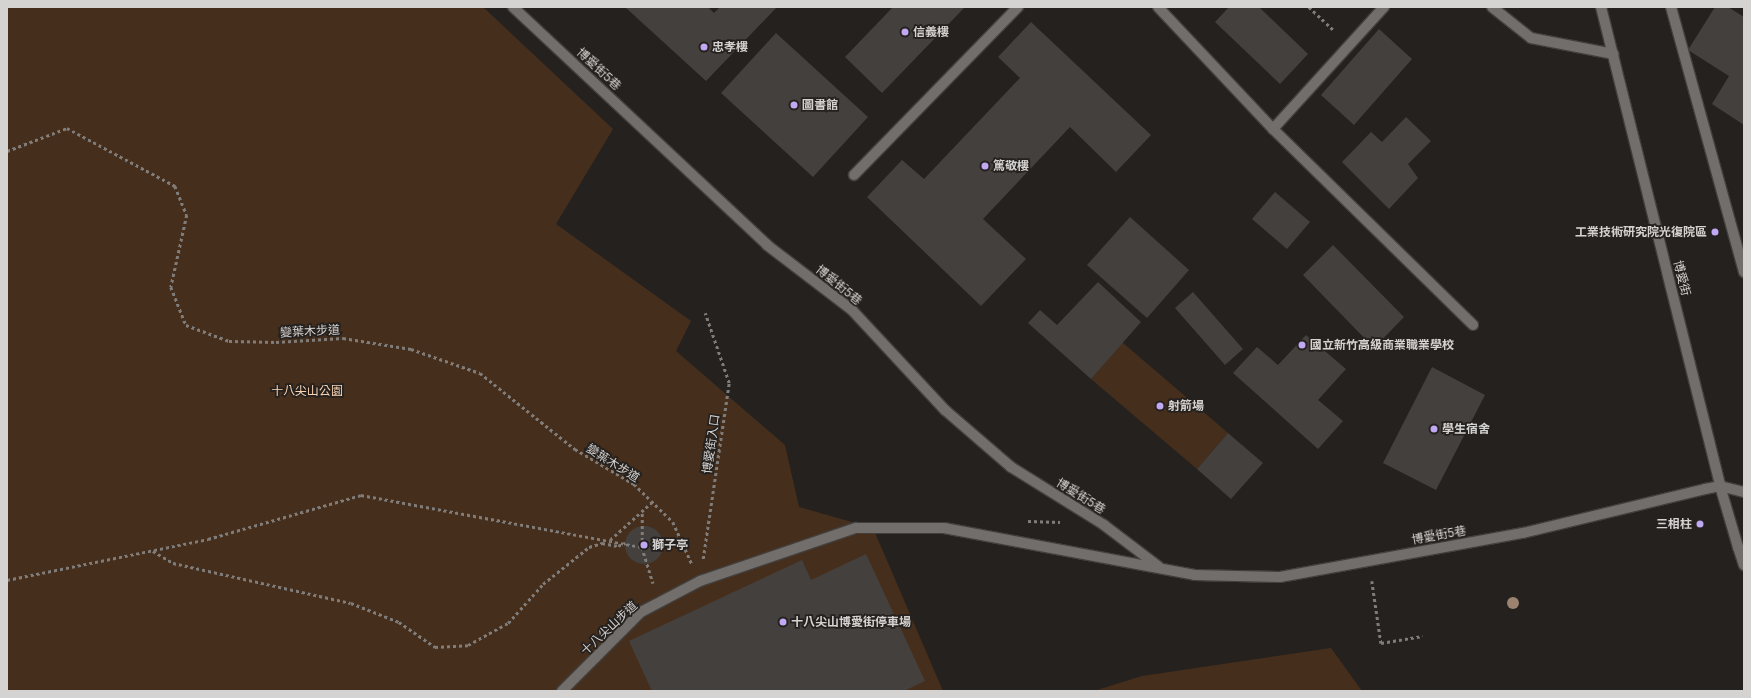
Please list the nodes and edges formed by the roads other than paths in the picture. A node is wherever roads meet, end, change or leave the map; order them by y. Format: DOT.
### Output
graph roads {
  1 [pos="513,7"];
  2 [pos="1018,7"];
  3 [pos="1158,7"];
  4 [pos="1384,7"];
  5 [pos="1492,7"];
  6 [pos="1601,7"];
  7 [pos="1671,7"];
  8 [pos="1613,54"];
  9 [pos="1273,129"];
  10 [pos="854,175"];
  11 [pos="1744,272"];
  12 [pos="1474,325"];
  13 [pos="1720,486"];
  14 [pos="1744,492"];
  15 [pos="1741,549"];
  16 [pos="1744,565"];
  17 [pos="1160,568"];
  18 [pos="700,581"];
  19 [pos="562,691"];
  1 -- 17 [label="street, 博愛街5巷"];
  2 -- 10 [label="street"];
  3 -- 9 [label="street"];
  4 -- 9 [label="street"];
  5 -- 8 [label="street"];
  6 -- 8 [label="street, 博愛街"];
  7 -- 11 [label="street"];
  8 -- 13 [label="street, 博愛街"];
  9 -- 12 [label="street"];
  13 -- 14 [label="street"];
  13 -- 15 [label="street, 博愛街"];
  13 -- 17 [label="street, 博愛街5巷"];
  15 -- 16 [label="street, 博愛街"];
  17 -- 18 [label="street, 博愛街5巷"];
  18 -- 19 [label="street, 十八尖山步道"];
}
